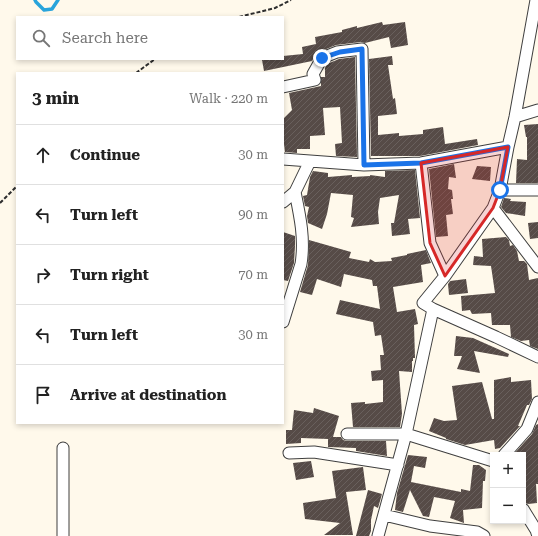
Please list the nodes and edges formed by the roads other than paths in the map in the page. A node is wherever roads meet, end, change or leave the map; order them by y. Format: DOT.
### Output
graph roads {
  1 [pos="536,0"];
  2 [pos="284,87"];
  3 [pos="538,110"];
  4 [pos="515,117"];
  5 [pos="508,147"];
  6 [pos="284,159"];
  7 [pos="310,161"];
  8 [pos="421,163"];
  9 [pos="364,165"];
  10 [pos="500,190"];
  11 [pos="538,190"];
  12 [pos="296,192"];
  13 [pos="284,201"];
  14 [pos="492,208"];
  15 [pos="538,267"];
  16 [pos="445,276"];
  17 [pos="433,309"];
  18 [pos="284,319"];
  19 [pos="538,357"];
  20 [pos="538,402"];
  21 [pos="347,434"];
  22 [pos="406,434"];
  23 [pos="63,448"];
  24 [pos="507,452"];
  25 [pos="289,453"];
  26 [pos="490,460"];
  27 [pos="398,465"];
  28 [pos="526,514"];
  29 [pos="384,515"];
  30 [pos="479,535"];
  31 [pos="63,536"];
  32 [pos="378,536"];
  33 [pos="538,536"];
  1 -- 4 [label="street"];
  2 -- 9 [label="street"];
  3 -- 4 [label="street"];
  4 -- 5 [label="street"];
  5 -- 8 [label="street"];
  5 -- 10 [label="street"];
  6 -- 7 [label="street"];
  7 -- 9 [label="street"];
  7 -- 12 [label="street"];
  8 -- 9 [label="street"];
  8 -- 16 [label="street"];
  10 -- 11 [label="street"];
  10 -- 14 [label="street"];
  12 -- 13 [label="street"];
  12 -- 18 [label="street"];
  14 -- 15 [label="street"];
  14 -- 16 [label="street"];
  16 -- 17 [label="street"];
  17 -- 19 [label="street"];
  17 -- 22 [label="street"];
  20 -- 24 [label="street"];
  21 -- 22 [label="street"];
  22 -- 26 [label="street"];
  22 -- 27 [label="street"];
  23 -- 31 [label="street"];
  25 -- 27 [label="street"];
  27 -- 29 [label="street"];
  28 -- 33 [label="street"];
  29 -- 30 [label="street"];
  29 -- 32 [label="street"];
}
